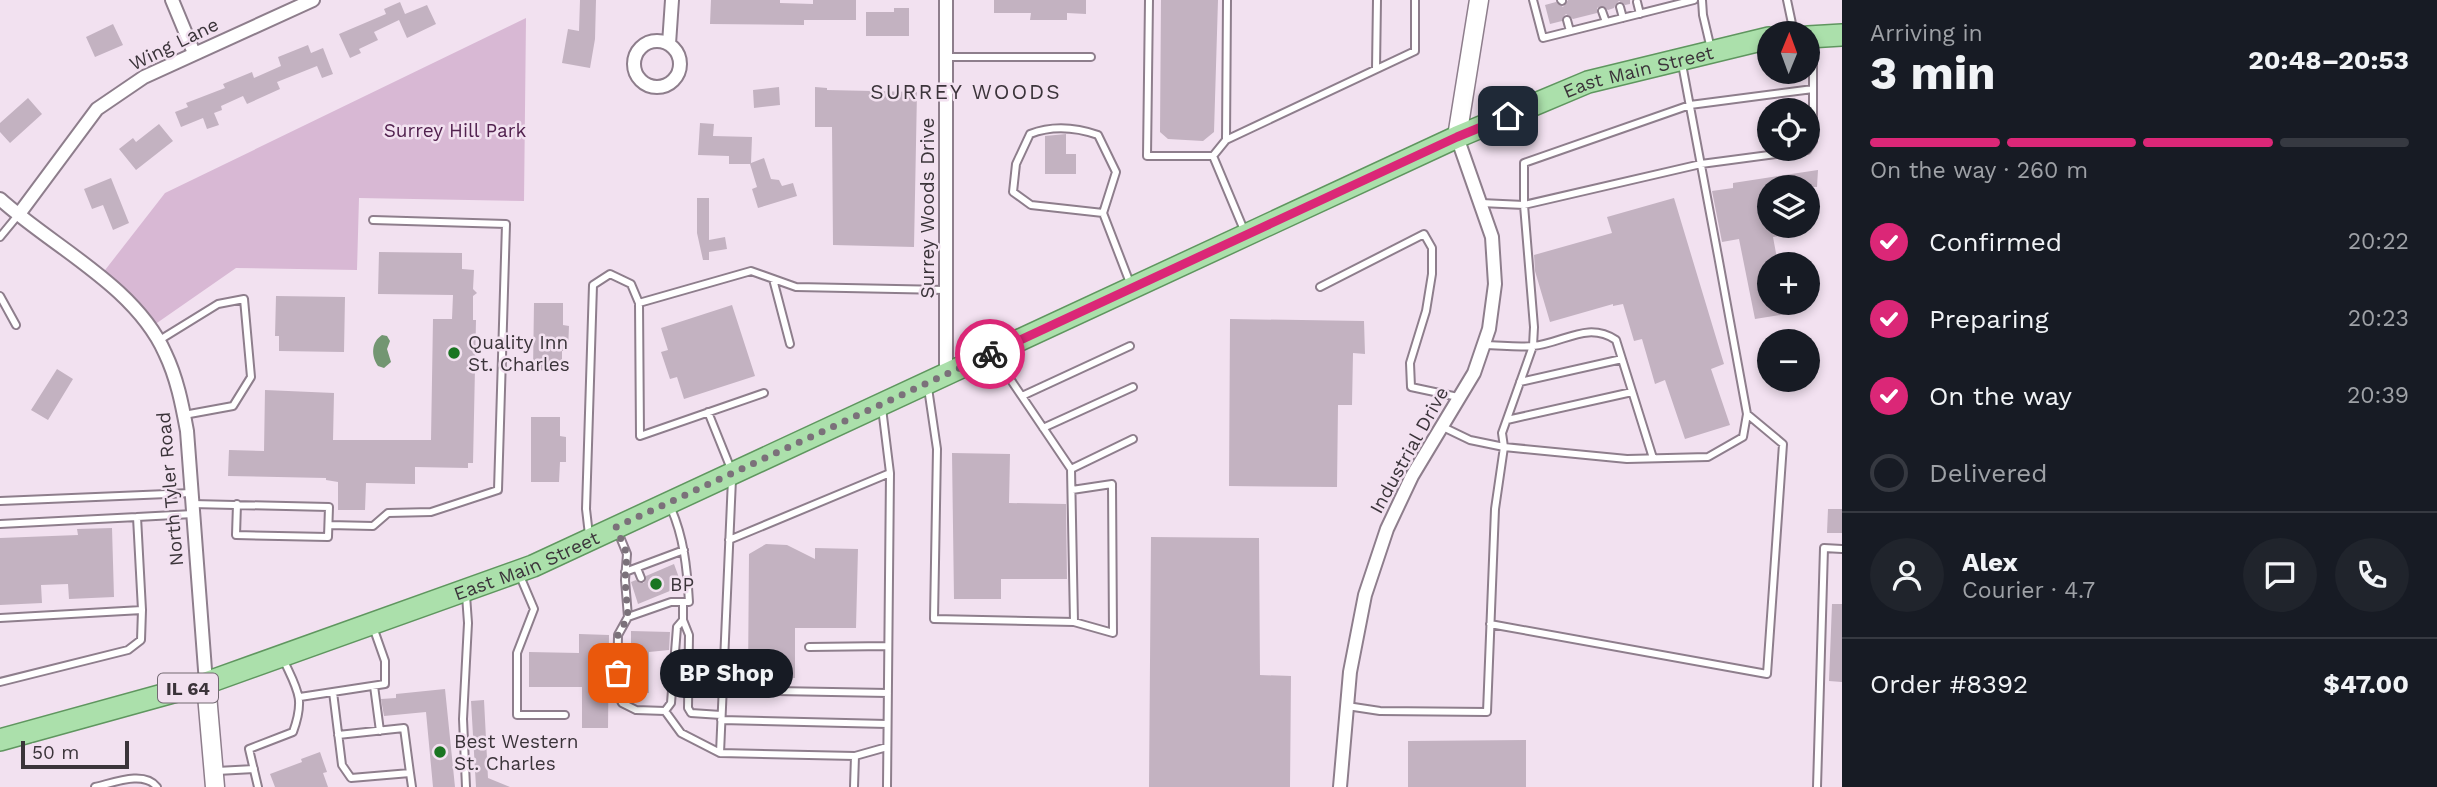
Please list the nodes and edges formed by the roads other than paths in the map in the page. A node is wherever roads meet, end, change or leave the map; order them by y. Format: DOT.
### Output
graph roads {
  1 [pos="172,0"];
  2 [pos="313,0"];
  3 [pos="672,0"];
  4 [pos="946,0"];
  5 [pos="1149,0"];
  6 [pos="1227,0"];
  7 [pos="1377,0"];
  8 [pos="1415,0"];
  9 [pos="1479,0"];
  10 [pos="1533,0"];
  11 [pos="1656,0"];
  12 [pos="1694,0"];
  13 [pos="1702,0"];
  14 [pos="1787,0"];
  15 [pos="1637,2"];
  16 [pos="1676,2"];
  17 [pos="1620,7"];
  18 [pos="1658,8"];
  19 [pos="1602,11"];
  20 [pos="1640,14"];
  21 [pos="1586,15"];
  22 [pos="1623,18"];
  23 [pos="1567,20"];
  24 [pos="1798,21"];
  25 [pos="1606,22"];
  26 [pos="1588,26"];
  27 [pos="1570,31"];
  28 [pos="1820,35"];
  29 [pos="1842,35"];
  30 [pos="1757,41"];
  31 [pos="669,44"];
  32 [pos="1711,51"];
  33 [pos="194,53"];
  34 [pos="946,57"];
  35 [pos="1091,57"];
  36 [pos="1681,59"];
  37 [pos="1376,69"];
  38 [pos="1812,84"];
  39 [pos="1813,89"];
  40 [pos="1690,105"];
  41 [pos="1457,137"];
  42 [pos="1226,140"];
  43 [pos="1213,156"];
  44 [pos="1701,164"];
  45 [pos="0,199"];
  46 [pos="1481,203"];
  47 [pos="1524,205"];
  48 [pos="1103,213"];
  49 [pos="19,214"];
  50 [pos="373,220"];
  51 [pos="1246,235"];
  52 [pos="0,237"];
  53 [pos="773,279"];
  54 [pos="1320,287"];
  55 [pos="1132,288"];
  56 [pos="946,290"];
  57 [pos="0,296"];
  58 [pos="639,303"];
  59 [pos="2,304"];
  60 [pos="16,324"];
  61 [pos="158,341"];
  62 [pos="790,344"];
  63 [pos="1484,345"];
  64 [pos="1130,346"];
  65 [pos="1533,346"];
  66 [pos="993,353"];
  67 [pos="1622,359"];
  68 [pos="937,379"];
  69 [pos="1520,382"];
  70 [pos="1133,387"];
  71 [pos="1632,392"];
  72 [pos="764,393"];
  73 [pos="1022,396"];
  74 [pos="1460,397"];
  75 [pos="882,404"];
  76 [pos="708,412"];
  77 [pos="1747,414"];
  78 [pos="184,415"];
  79 [pos="1507,420"];
  80 [pos="1443,427"];
  81 [pos="1043,428"];
  82 [pos="1133,439"];
  83 [pos="1504,447"];
  84 [pos="1653,458"];
  85 [pos="1071,469"];
  86 [pos="732,473"];
  87 [pos="890,473"];
  88 [pos="1072,490"];
  89 [pos="0,501"];
  90 [pos="669,503"];
  91 [pos="192,504"];
  92 [pos="237,504"];
  93 [pos="137,517"];
  94 [pos="0,524"];
  95 [pos="329,525"];
  96 [pos="616,527"];
  97 [pos="589,540"];
  98 [pos="729,540"];
  99 [pos="1842,549"];
  100 [pos="684,550"];
  101 [pos="655,561"];
  102 [pos="637,568"];
  103 [pos="518,571"];
  104 [pos="658,571"];
  105 [pos="625,572"];
  106 [pos="641,578"];
  107 [pos="465,590"];
  108 [pos="667,593"];
  109 [pos="650,600"];
  110 [pos="671,602"];
  111 [pos="682,602"];
  112 [pos="653,608"];
  113 [pos="142,610"];
  114 [pos="628,617"];
  115 [pos="0,618"];
  116 [pos="683,620"];
  117 [pos="1074,622"];
  118 [pos="372,624"];
  119 [pos="1490,624"];
  120 [pos="888,646"];
  121 [pos="809,647"];
  122 [pos="282,656"];
  123 [pos="0,682"];
  124 [pos="205,683"];
  125 [pos="374,686"];
  126 [pos="722,690"];
  127 [pos="333,692"];
  128 [pos="888,693"];
  129 [pos="300,697"];
  130 [pos="1347,706"];
  131 [pos="665,711"];
  132 [pos="565,715"];
  133 [pos="721,717"];
  134 [pos="887,724"];
  135 [pos="380,731"];
  136 [pos="338,735"];
  137 [pos="0,740"];
  138 [pos="887,747"];
  139 [pos="720,754"];
  140 [pos="855,756"];
  141 [pos="254,769"];
  142 [pos="410,773"];
  143 [pos="215,779"];
  144 [pos="96,787"];
  145 [pos="157,787"];
  146 [pos="258,787"];
  147 [pos="412,787"];
  148 [pos="466,787"];
  149 [pos="854,787"];
  150 [pos="887,787"];
  151 [pos="1340,787"];
  152 [pos="1817,787"];
  1 -- 33 [label="street"];
  2 -- 33 [label="street, Wing Lane"];
  3 -- 31 [label="street"];
  4 -- 34 [label="street, Surrey Woods Drive"];
  5 -- 43 [label="lane"];
  6 -- 42 [label="lane"];
  7 -- 37 [label="lane"];
  8 -- 37 [label="lane"];
  9 -- 41 [label="street"];
  10 -- 27 [label="lane"];
  11 -- 18 [label="lane"];
  12 -- 16 [label="lane"];
  13 -- 32 [label="lane"];
  14 -- 24 [label="lane"];
  15 -- 20 [label="lane"];
  16 -- 18 [label="lane"];
  17 -- 22 [label="lane"];
  18 -- 20 [label="lane"];
  19 -- 25 [label="lane"];
  20 -- 22 [label="lane"];
  21 -- 26 [label="lane"];
  22 -- 25 [label="lane"];
  23 -- 27 [label="lane"];
  25 -- 26 [label="lane"];
  26 -- 27 [label="lane"];
  28 -- 29 [label="main road"];
  30 -- 32 [label="main road, East Main Street / IL 64"];
  32 -- 36 [label="main road, East Main Street / IL 64"];
  33 -- 49 [label="street, Wing Lane"];
  34 -- 35 [label="lane"];
  34 -- 56 [label="street, Surrey Woods Drive"];
  36 -- 40 [label="lane"];
  36 -- 41 [label="main road, East Main Street / IL 64"];
  37 -- 42 [label="lane"];
  38 -- 39 [label="lane"];
  39 -- 40 [label="lane"];
  39 -- 44 [label="lane"];
  40 -- 44 [label="lane"];
  40 -- 47 [label="lane"];
  41 -- 46 [label="street, Industrial Drive"];
  41 -- 51 [label="main road, East Main Street / IL 64"];
  42 -- 43 [label="lane"];
  43 -- 51 [label="lane"];
  44 -- 47 [label="lane"];
  44 -- 77 [label="lane"];
  45 -- 49 [label="street, North Tyler Road"];
  46 -- 47 [label="lane"];
  46 -- 63 [label="street, Industrial Drive"];
  47 -- 65 [label="lane"];
  48 -- 48 [label="lane"];
  48 -- 55 [label="lane"];
  49 -- 52 [label="lane"];
  49 -- 61 [label="street, North Tyler Road"];
  50 -- 95 [label="lane"];
  51 -- 55 [label="main road, East Main Street / IL 64"];
  53 -- 56 [label="lane"];
  53 -- 58 [label="lane"];
  53 -- 62 [label="lane"];
  54 -- 74 [label="lane"];
  55 -- 66 [label="main road, East Main Street / IL 64"];
  56 -- 68 [label="street, Surrey Woods Drive"];
  57 -- 59 [label="lane"];
  58 -- 76 [label="lane"];
  58 -- 97 [label="lane"];
  59 -- 60 [label="lane"];
  61 -- 78 [label="street, North Tyler Road"];
  61 -- 78 [label="lane"];
  63 -- 65 [label="lane"];
  63 -- 74 [label="street, Industrial Drive"];
  64 -- 73 [label="lane"];
  65 -- 67 [label="lane"];
  65 -- 69 [label="lane"];
  66 -- 68 [label="main road, East Main Street / IL 64"];
  66 -- 73 [label="lane"];
  67 -- 69 [label="lane"];
  67 -- 71 [label="lane"];
  68 -- 75 [label="main road, East Main Street / IL 64"];
  68 -- 117 [label="lane"];
  69 -- 79 [label="lane"];
  70 -- 81 [label="lane"];
  71 -- 79 [label="lane"];
  71 -- 84 [label="lane"];
  72 -- 76 [label="lane"];
  73 -- 81 [label="lane"];
  74 -- 80 [label="street, Industrial Drive"];
  75 -- 86 [label="main road, East Main Street / IL 64"];
  75 -- 87 [label="lane"];
  76 -- 86 [label="lane"];
  77 -- 84 [label="lane"];
  77 -- 119 [label="lane"];
  78 -- 91 [label="street, North Tyler Road"];
  79 -- 83 [label="lane"];
  80 -- 83 [label="lane"];
  80 -- 130 [label="street, Industrial Drive"];
  81 -- 85 [label="lane"];
  82 -- 85 [label="lane"];
  83 -- 84 [label="lane"];
  83 -- 119 [label="lane"];
  85 -- 88 [label="lane"];
  86 -- 90 [label="main road, East Main Street / IL 64"];
  86 -- 98 [label="lane"];
  87 -- 98 [label="lane"];
  87 -- 120 [label="lane"];
  88 -- 117 [label="lane"];
  88 -- 117 [label="lane"];
  89 -- 91 [label="lane"];
  90 -- 96 [label="main road, East Main Street / IL 64"];
  90 -- 100 [label="lane"];
  91 -- 92 [label="lane"];
  91 -- 93 [label="lane"];
  91 -- 124 [label="street, North Tyler Road"];
  92 -- 95 [label="lane"];
  92 -- 95 [label="lane"];
  93 -- 94 [label="lane"];
  93 -- 113 [label="lane"];
  96 -- 97 [label="main road, East Main Street / IL 64"];
  96 -- 105 [label="lane"];
  97 -- 103 [label="main road, East Main Street / IL 64"];
  98 -- 126 [label="lane"];
  99 -- 152 [label="lane"];
  100 -- 101 [label="lane"];
  100 -- 111 [label="lane"];
  101 -- 102 [label="lane"];
  101 -- 104 [label="lane"];
  102 -- 105 [label="lane"];
  102 -- 106 [label="lane"];
  103 -- 107 [label="main road, East Main Street / IL 64"];
  103 -- 132 [label="lane"];
  105 -- 114 [label="lane"];
  107 -- 118 [label="main road, East Main Street / IL 64"];
  107 -- 148 [label="lane"];
  108 -- 110 [label="lane"];
  109 -- 112 [label="lane"];
  110 -- 111 [label="lane"];
  110 -- 112 [label="lane"];
  111 -- 116 [label="lane"];
  112 -- 114 [label="lane"];
  113 -- 115 [label="lane"];
  113 -- 123 [label="lane"];
  114 -- 131 [label="lane"];
  116 -- 131 [label="lane"];
  116 -- 133 [label="lane"];
  118 -- 122 [label="main road, East Main Street / IL 64"];
  118 -- 125 [label="lane"];
  119 -- 130 [label="lane"];
  120 -- 121 [label="lane"];
  120 -- 128 [label="lane"];
  122 -- 124 [label="main road, East Main Street / IL 64"];
  122 -- 129 [label="lane"];
  124 -- 137 [label="main road, East Main Street / IL 64"];
  124 -- 143 [label="street"];
  125 -- 127 [label="lane"];
  125 -- 135 [label="lane"];
  126 -- 128 [label="lane"];
  126 -- 133 [label="lane"];
  127 -- 129 [label="lane"];
  127 -- 136 [label="lane"];
  128 -- 134 [label="lane"];
  129 -- 141 [label="lane"];
  130 -- 151 [label="street, Industrial Drive"];
  131 -- 139 [label="lane"];
  133 -- 134 [label="lane"];
  133 -- 139 [label="lane"];
  134 -- 138 [label="lane"];
  135 -- 136 [label="lane"];
  135 -- 142 [label="lane"];
  136 -- 142 [label="lane"];
  138 -- 140 [label="lane"];
  138 -- 150 [label="lane"];
  139 -- 140 [label="lane"];
  140 -- 149 [label="lane"];
  141 -- 143 [label="lane"];
  141 -- 146 [label="lane"];
  142 -- 147 [label="lane"];
  144 -- 145 [label="lane"];
}
